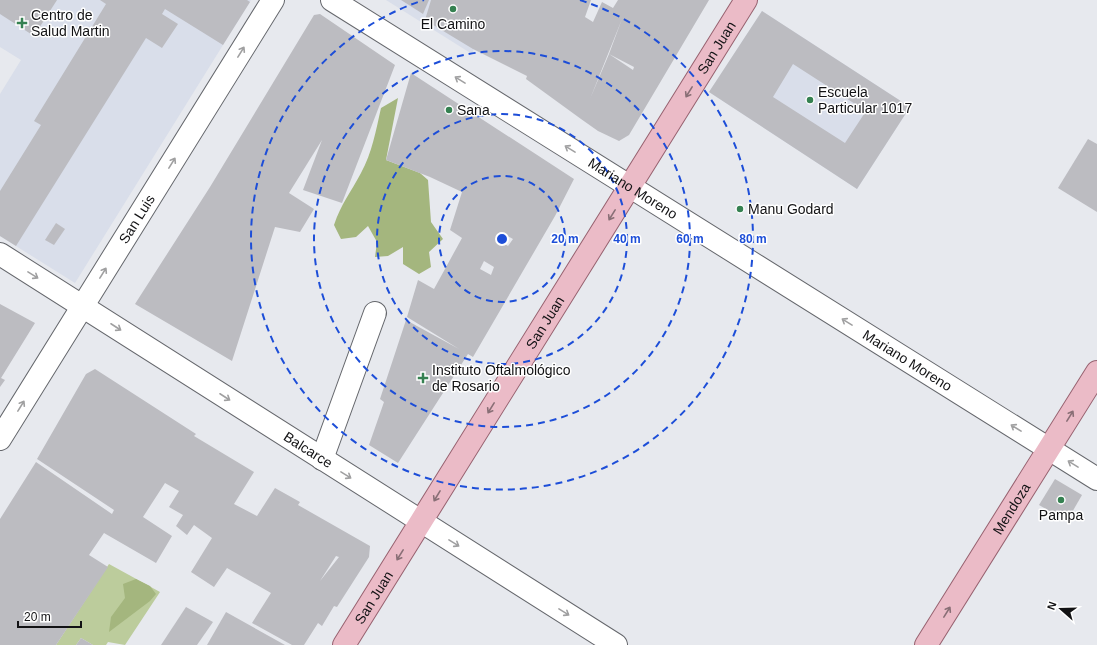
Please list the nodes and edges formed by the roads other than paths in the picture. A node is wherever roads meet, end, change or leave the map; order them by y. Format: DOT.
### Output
graph roads {
  1 [pos="273,0"];
  2 [pos="332,0"];
  3 [pos="746,0"];
  4 [pos="630,186"];
  5 [pos="0,254"];
  6 [pos="83,306"];
  7 [pos="375,313"];
  8 [pos="1097,372"];
  9 [pos="0,439"];
  10 [pos="1049,449"];
  11 [pos="322,460"];
  12 [pos="1097,479"];
  13 [pos="421,522"];
  14 [pos="344,645"];
  15 [pos="616,645"];
  16 [pos="926,645"];
  6 -- 1 [label="street, San Luis, one-way"];
  4 -- 2 [label="street, Mariano Moreno, one-way"];
  3 -- 4 [label="main road, San Juan, one-way"];
  10 -- 4 [label="street, Mariano Moreno, one-way"];
  4 -- 13 [label="main road, San Juan, one-way"];
  5 -- 6 [label="street, Balcarce, one-way"];
  9 -- 6 [label="street, San Luis, one-way"];
  6 -- 11 [label="street, Balcarce, one-way"];
  7 -- 11 [label="street"];
  10 -- 8 [label="main road, Mendoza, one-way"];
  12 -- 10 [label="street, Mariano Moreno, one-way"];
  16 -- 10 [label="main road, Mendoza, one-way"];
  11 -- 13 [label="street, Balcarce, one-way"];
  13 -- 14 [label="main road, San Juan, one-way"];
  13 -- 15 [label="street, Balcarce, one-way"];
}
